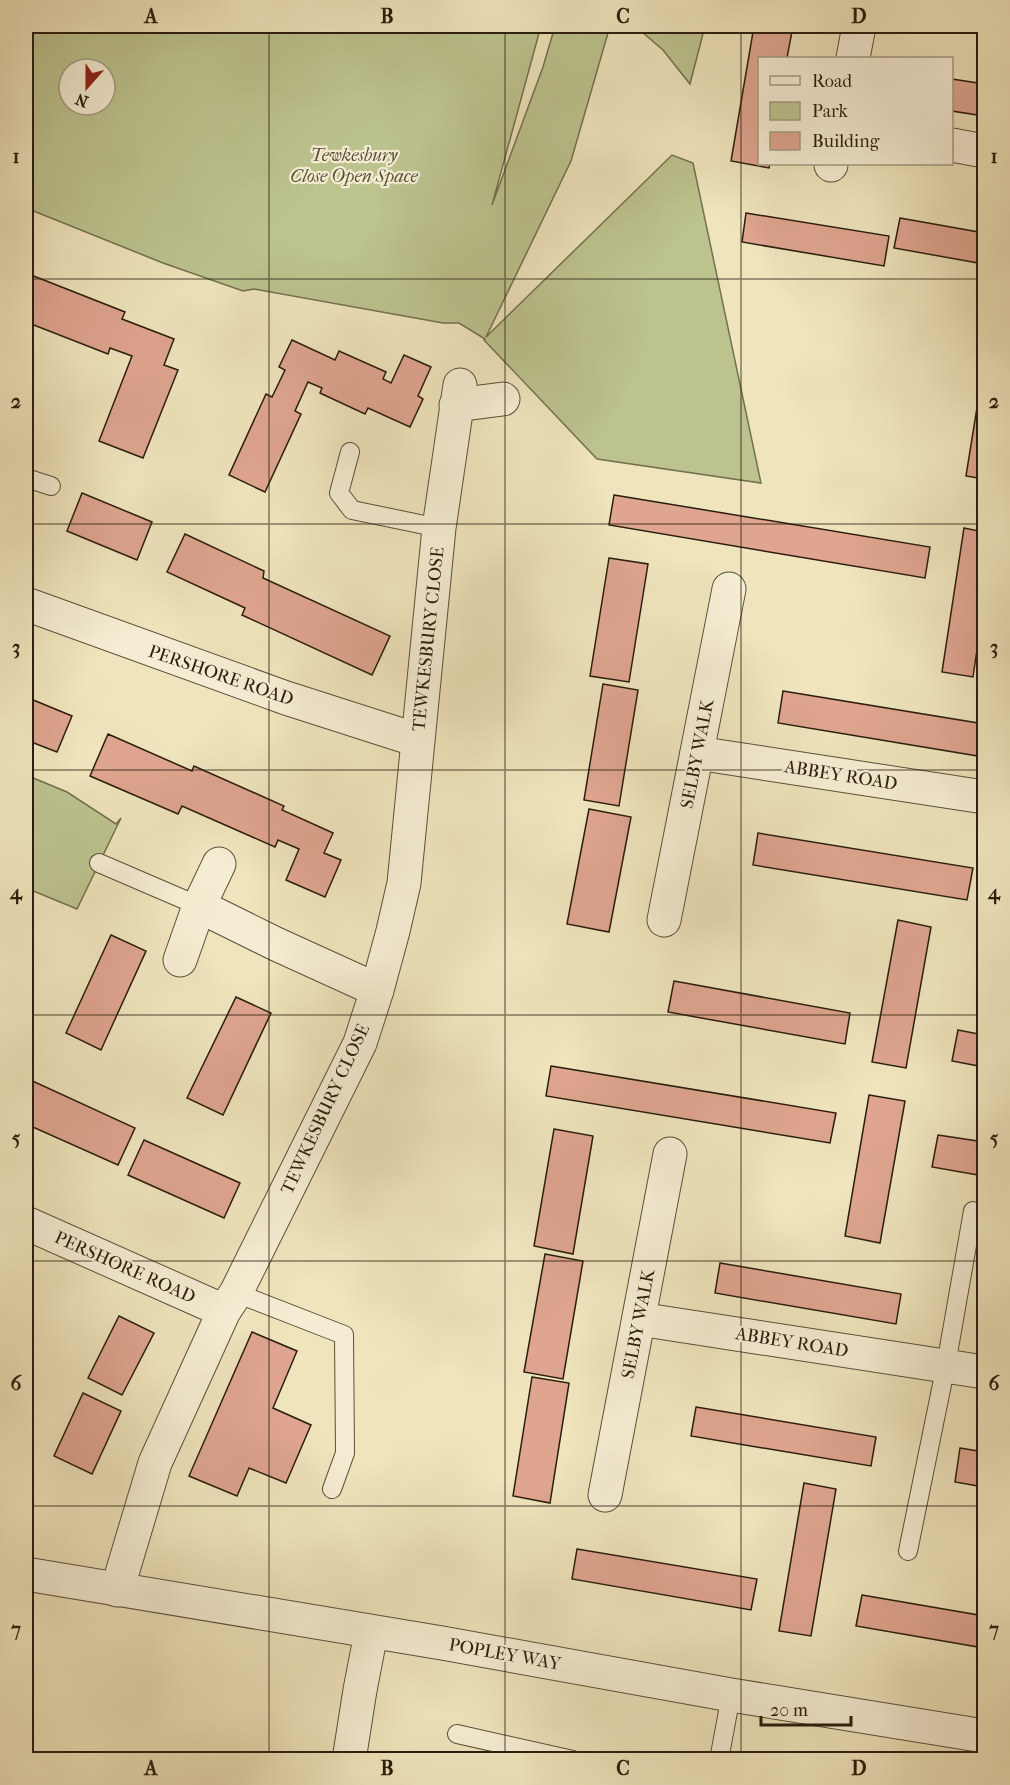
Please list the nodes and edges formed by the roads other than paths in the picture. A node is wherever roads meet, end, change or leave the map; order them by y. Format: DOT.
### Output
graph roads {
  1 [pos="859,26"];
  2 [pos="853,57"];
  3 [pos="953,145"];
  4 [pos="984,151"];
  5 [pos="503,399"];
  6 [pos="350,453"];
  7 [pos="26,478"];
  8 [pos="51,486"];
  9 [pos="439,528"];
  10 [pos="729,589"];
  11 [pos="26,604"];
  12 [pos="417,740"];
  13 [pos="697,753"];
  14 [pos="984,797"];
  15 [pos="99,863"];
  16 [pos="219,864"];
  17 [pos="200,906"];
  18 [pos="664,920"];
  19 [pos="180,960"];
  20 [pos="378,990"];
  21 [pos="670,1154"];
  22 [pos="973,1211"];
  23 [pos="26,1223"];
  24 [pos="230,1302"];
  25 [pos="639,1319"];
  26 [pos="946,1365"];
  27 [pos="984,1372"];
  28 [pos="332,1489"];
  29 [pos="605,1495"];
  30 [pos="908,1551"];
  31 [pos="26,1574"];
  32 [pos="117,1590"];
  33 [pos="371,1633"];
  34 [pos="731,1695"];
  35 [pos="457,1734"];
  36 [pos="984,1736"];
  37 [pos="350,1760"];
  38 [pos="573,1760"];
  39 [pos="719,1760"];
  1 -- 2 [label="street"];
  3 -- 4 [label="street"];
  5 -- 9 [label="street, TEWKESBURY CLOSE"];
  6 -- 9 [label="lane, TEWKESBURY CLOSE"];
  7 -- 8 [label="lane"];
  9 -- 12 [label="street, TEWKESBURY CLOSE"];
  10 -- 13 [label="street, SELBY WALK"];
  11 -- 12 [label="street, PERSHORE ROAD"];
  12 -- 20 [label="street, TEWKESBURY CLOSE"];
  13 -- 14 [label="street, ABBEY ROAD"];
  13 -- 18 [label="street, SELBY WALK"];
  15 -- 17 [label="lane"];
  16 -- 17 [label="street"];
  17 -- 19 [label="street"];
  17 -- 20 [label="street"];
  20 -- 24 [label="street, TEWKESBURY CLOSE"];
  21 -- 25 [label="street, SELBY WALK"];
  22 -- 26 [label="lane"];
  23 -- 24 [label="street, PERSHORE ROAD"];
  24 -- 28 [label="lane"];
  24 -- 32 [label="street, TEWKESBURY CLOSE"];
  25 -- 26 [label="street, ABBEY ROAD"];
  25 -- 29 [label="street, SELBY WALK"];
  26 -- 27 [label="street, ABBEY ROAD"];
  26 -- 30 [label="lane"];
  31 -- 32 [label="street, POPLEY WAY"];
  32 -- 33 [label="street, POPLEY WAY"];
  33 -- 34 [label="street, POPLEY WAY"];
  33 -- 37 [label="street"];
  34 -- 36 [label="street, POPLEY WAY"];
  34 -- 39 [label="lane"];
  35 -- 38 [label="lane"];
}
